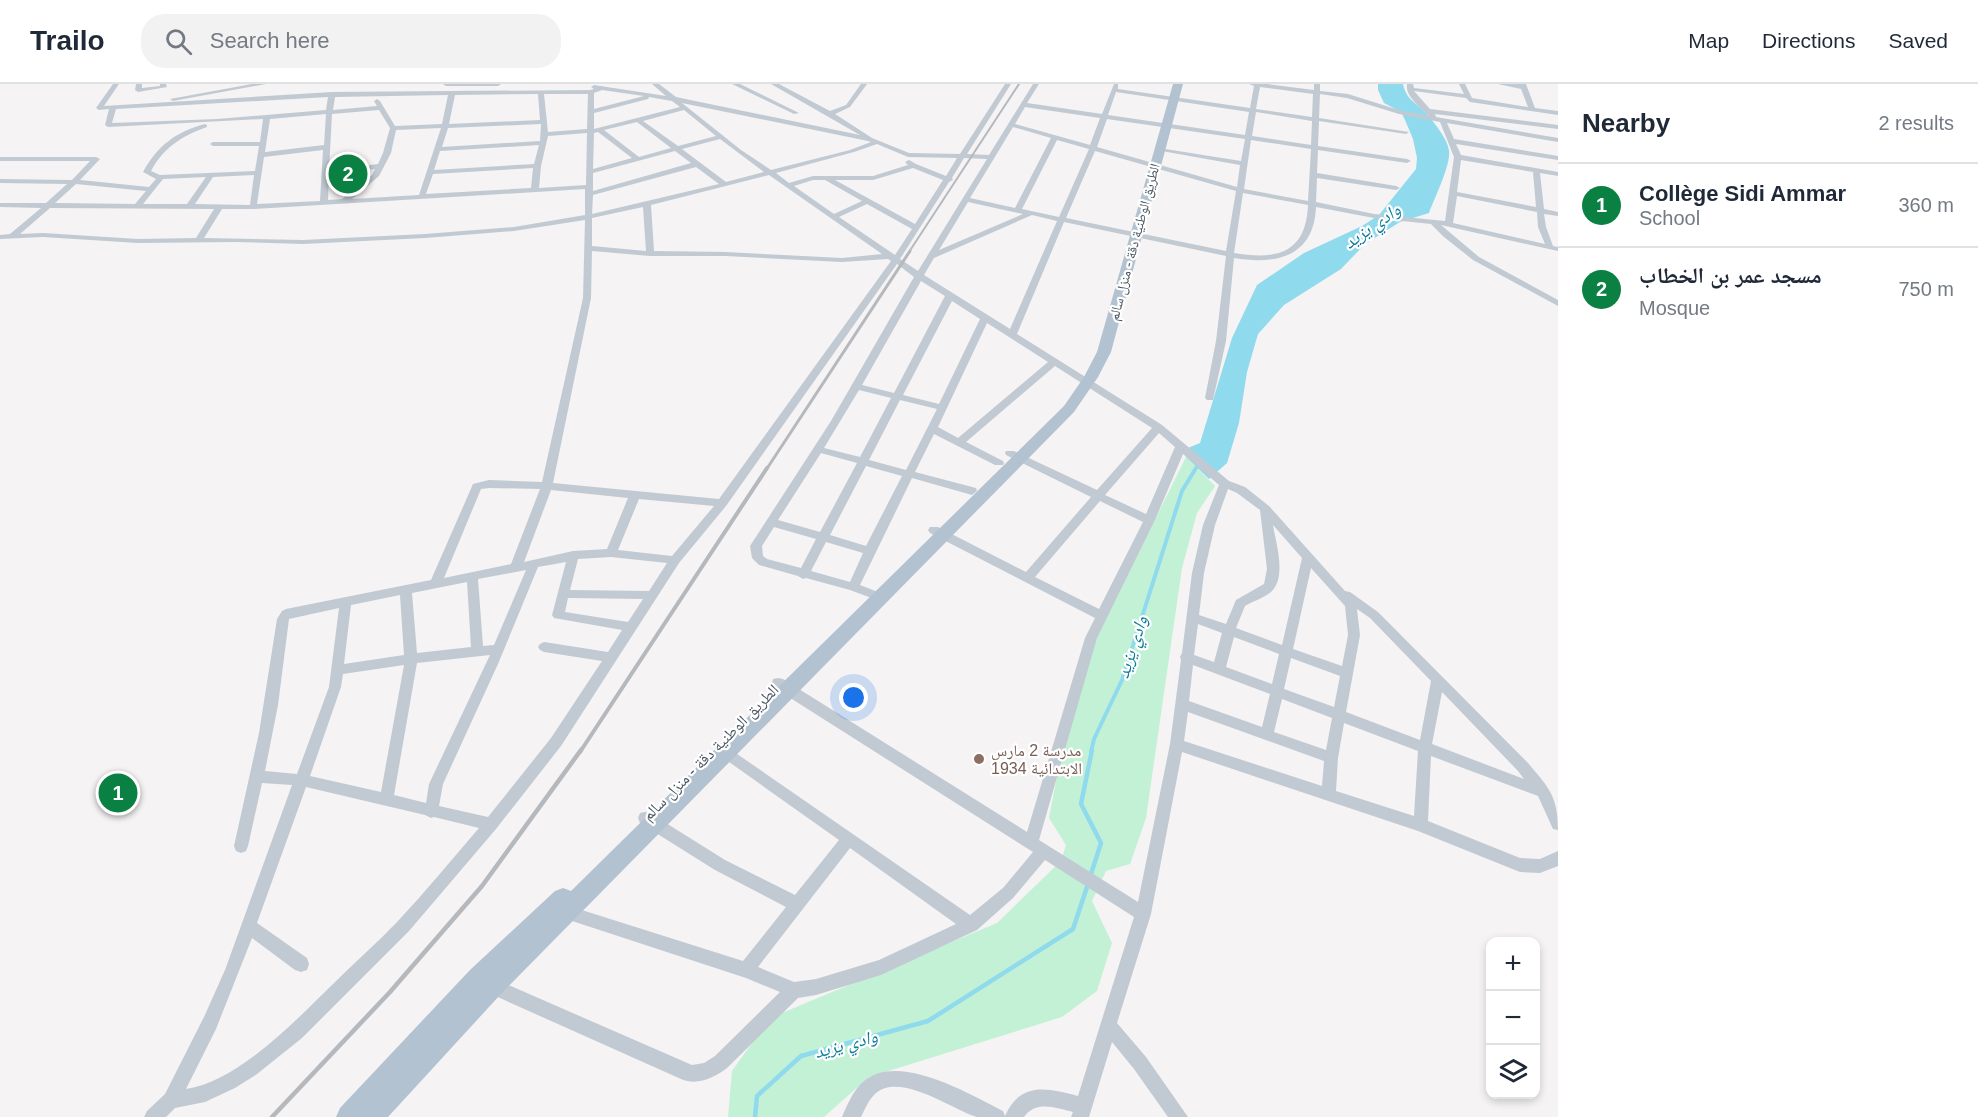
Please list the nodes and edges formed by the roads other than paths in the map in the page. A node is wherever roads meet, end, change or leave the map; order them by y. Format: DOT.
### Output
graph roads {
  1 [pos="116,84"];
  2 [pos="139,84"];
  3 [pos="163,84"];
  4 [pos="263,84"];
  5 [pos="337,84"];
  6 [pos="402,84"];
  7 [pos="446,84"];
  8 [pos="498,84"];
  9 [pos="537,84"];
  10 [pos="575,84"];
  11 [pos="655,84"];
  12 [pos="735,84"];
  13 [pos="774,84"];
  14 [pos="864,84"];
  15 [pos="1008,84"];
  16 [pos="1036,84"];
  17 [pos="1178,84"];
  18 [pos="1256,84"];
  19 [pos="1462,84"];
  20 [pos="1494,84"];
  21 [pos="1502,84"];
  22 [pos="1409,86"];
  23 [pos="1524,86"];
  24 [pos="220,87"];
  25 [pos="642,87"];
  26 [pos="1115,87"];
  27 [pos="192,88"];
  28 [pos="1318,88"];
  29 [pos="596,90"];
  30 [pos="622,92"];
  31 [pos="374,93"];
  32 [pos="400,93"];
  33 [pos="441,93"];
  34 [pos="452,93"];
  35 [pos="506,93"];
  36 [pos="539,93"];
  37 [pos="332,94"];
  38 [pos="341,94"];
  39 [pos="193,95"];
  40 [pos="652,96"];
  41 [pos="1467,96"];
  42 [pos="1174,98"];
  43 [pos="674,99"];
  44 [pos="190,104"];
  45 [pos="1025,105"];
  46 [pos="1500,105"];
  47 [pos="136,106"];
  48 [pos="817,107"];
  49 [pos="113,108"];
  50 [pos="380,108"];
  51 [pos="686,108"];
  52 [pos="1532,109"];
  53 [pos="1253,110"];
  54 [pos="592,111"];
  55 [pos="1428,111"];
  56 [pos="329,112"];
  57 [pos="796,113"];
  58 [pos="1558,113"];
  59 [pos="829,114"];
  60 [pos="267,117"];
  61 [pos="1103,117"];
  62 [pos="1317,119"];
  63 [pos="1433,119"];
  64 [pos="638,120"];
  65 [pos="773,120"];
  66 [pos="219,121"];
  67 [pos="544,122"];
  68 [pos="1443,122"];
  69 [pos="1012,125"];
  70 [pos="1166,125"];
  71 [pos="445,126"];
  72 [pos="1558,127"];
  73 [pos="393,128"];
  74 [pos="596,130"];
  75 [pos="1493,130"];
  76 [pos="1406,132"];
  77 [pos="546,134"];
  78 [pos="1006,134"];
  79 [pos="1529,135"];
  80 [pos="720,137"];
  81 [pos="1247,137"];
  82 [pos="1054,139"];
  83 [pos="873,140"];
  84 [pos="1558,140"];
  85 [pos="1451,141"];
  86 [pos="544,143"];
  87 [pos="213,144"];
  88 [pos="263,144"];
  89 [pos="327,147"];
  90 [pos="1093,147"];
  91 [pos="1315,147"];
  92 [pos="1493,147"];
  93 [pos="676,148"];
  94 [pos="437,149"];
  95 [pos="1159,150"];
  96 [pos="1531,154"];
  97 [pos="261,155"];
  98 [pos="908,155"];
  99 [pos="963,156"];
  100 [pos="1458,156"];
  101 [pos="636,158"];
  102 [pos="991,158"];
  103 [pos="1558,158"];
  104 [pos="2,159"];
  105 [pos="1407,161"];
  106 [pos="1492,163"];
  107 [pos="697,164"];
  108 [pos="1245,164"];
  109 [pos="1155,165"];
  110 [pos="379,166"];
  111 [pos="537,166"];
  112 [pos="913,166"];
  113 [pos="1534,170"];
  114 [pos="326,172"];
  115 [pos="429,172"];
  116 [pos="590,172"];
  117 [pos="771,172"];
  118 [pos="259,173"];
  119 [pos="1558,174"];
  120 [pos="211,175"];
  121 [pos="1313,175"];
  122 [pos="160,178"];
  123 [pos="828,179"];
  124 [pos="949,180"];
  125 [pos="0,181"];
  126 [pos="74,183"];
  127 [pos="725,185"];
  128 [pos="789,185"];
  129 [pos="1395,188"];
  130 [pos="150,189"];
  131 [pos="535,190"];
  132 [pos="589,190"];
  133 [pos="1240,190"];
  134 [pos="1453,193"];
  135 [pos="422,196"];
  136 [pos="967,200"];
  137 [pos="345,201"];
  138 [pos="324,202"];
  139 [pos="866,202"];
  140 [pos="648,204"];
  141 [pos="0,205"];
  142 [pos="1313,205"];
  143 [pos="47,206"];
  144 [pos="136,207"];
  145 [pos="189,207"];
  146 [pos="219,207"];
  147 [pos="253,207"];
  148 [pos="1018,210"];
  149 [pos="1541,211"];
  150 [pos="1031,213"];
  151 [pos="1558,214"];
  152 [pos="835,216"];
  153 [pos="589,217"];
  154 [pos="1063,220"];
  155 [pos="1433,222"];
  156 [pos="1449,224"];
  157 [pos="916,229"];
  158 [pos="13,236"];
  159 [pos="1137,236"];
  160 [pos="0,237"];
  161 [pos="199,240"];
  162 [pos="588,248"];
  163 [pos="1554,248"];
  164 [pos="1230,253"];
  165 [pos="650,254"];
  166 [pos="931,256"];
  167 [pos="893,258"];
  168 [pos="919,276"];
  169 [pos="950,296"];
  170 [pos="1558,303"];
  171 [pos="985,318"];
  172 [pos="1012,335"];
  173 [pos="1054,362"];
  174 [pos="855,386"];
  175 [pos="1083,388"];
  176 [pos="897,397"];
  177 [pos="1210,398"];
  178 [pos="944,408"];
  179 [pos="1158,427"];
  180 [pos="933,429"];
  181 [pos="959,442"];
  182 [pos="1182,447"];
  183 [pos="817,449"];
  184 [pos="1010,458"];
  185 [pos="862,462"];
  186 [pos="908,473"];
  187 [pos="1221,480"];
  188 [pos="547,486"];
  189 [pos="972,491"];
  190 [pos="635,494"];
  191 [pos="1098,494"];
  192 [pos="722,503"];
  193 [pos="1265,509"];
  194 [pos="1149,520"];
  195 [pos="771,522"];
  196 [pos="939,533"];
  197 [pos="822,536"];
  198 [pos="869,551"];
  199 [pos="610,553"];
  200 [pos="573,555"];
  201 [pos="1308,558"];
  202 [pos="675,560"];
  203 [pos="534,564"];
  204 [pos="516,567"];
  205 [pos="803,574"];
  206 [pos="472,575"];
  207 [pos="1027,578"];
  208 [pos="436,582"];
  209 [pos="406,589"];
  210 [pos="1342,592"];
  211 [pos="868,593"];
  212 [pos="564,594"];
  213 [pos="651,595"];
  214 [pos="346,601"];
  215 [pos="1100,615"];
  216 [pos="1192,617"];
  217 [pos="630,627"];
  218 [pos="1229,631"];
  219 [pos="544,647"];
  220 [pos="498,649"];
  221 [pos="477,650"];
  222 [pos="1286,652"];
  223 [pos="611,657"];
  224 [pos="1186,657"];
  225 [pos="411,659"];
  226 [pos="1219,669"];
  227 [pos="339,670"];
  228 [pos="1346,673"];
  229 [pos="1437,682"];
  230 [pos="783,686"];
  231 [pos="1276,691"];
  232 [pos="1182,704"];
  233 [pos="1338,716"];
  234 [pos="1267,735"];
  235 [pos="1176,744"];
  236 [pos="1425,748"];
  237 [pos="727,753"];
  238 [pos="1331,758"];
  239 [pos="257,777"];
  240 [pos="301,780"];
  241 [pos="1543,792"];
  242 [pos="1329,794"];
  243 [pos="386,801"];
  244 [pos="431,812"];
  245 [pos="650,821"];
  246 [pos="491,824"];
  247 [pos="1558,824"];
  248 [pos="1421,825"];
  249 [pos="849,839"];
  250 [pos="241,846"];
  251 [pos="1043,849"];
  252 [pos="1558,858"];
  253 [pos="797,904"];
  254 [pos="566,912"];
  255 [pos="1143,914"];
  256 [pos="971,925"];
  257 [pos="248,926"];
  258 [pos="301,964"];
  259 [pos="746,970"];
  260 [pos="485,982"];
  261 [pos="794,990"];
  262 [pos="1108,1025"];
  263 [pos="171,1100"];
  264 [pos="1081,1112"];
  265 [pos="153,1117"];
  266 [pos="349,1117"];
  267 [pos="370,1117"];
  268 [pos="851,1117"];
  269 [pos="997,1117"];
  270 [pos="1014,1117"];
  271 [pos="1178,1117"];
  1 -- 49 [label="street"];
  2 -- 3 [label="street"];
  4 -- 24 [label="street"];
  5 -- 38 [label="street"];
  6 -- 32 [label="street"];
  7 -- 8 [label="street"];
  7 -- 33 [label="street"];
  8 -- 35 [label="street"];
  9 -- 36 [label="street"];
  10 -- 29 [label="street"];
  11 -- 43 [label="street"];
  12 -- 57 [label="street"];
  13 -- 48 [label="street"];
  14 -- 59 [label="street"];
  15 -- 99 [label="street"];
  16 -- 45 [label="street"];
  17 -- 42 [label="main road, الطريق الوطنية دقة - منزل سالم"];
  18 -- 28 [label="street"];
  18 -- 53 [label="street"];
  19 -- 41 [label="street"];
  20 -- 46 [label="street"];
  21 -- 23 [label="street"];
  22 -- 41 [label="street"];
  22 -- 55 [label="street"];
  23 -- 52 [label="street"];
  24 -- 39 [label="street"];
  25 -- 30 [label="street"];
  26 -- 42 [label="street"];
  26 -- 61 [label="street"];
  27 -- 39 [label="street"];
  28 -- 62 [label="street"];
  28 -- 63 [label="street"];
  29 -- 30 [label="street"];
  29 -- 36 [label="street"];
  29 -- 54 [label="street"];
  30 -- 40 [label="street"];
  31 -- 32 [label="street"];
  31 -- 38 [label="street"];
  31 -- 50 [label="street"];
  32 -- 33 [label="street"];
  33 -- 34 [label="street"];
  34 -- 35 [label="street"];
  34 -- 71 [label="street"];
  35 -- 36 [label="street"];
  36 -- 67 [label="street"];
  37 -- 38 [label="street"];
  37 -- 44 [label="street"];
  37 -- 56 [label="street"];
  39 -- 44 [label="street"];
  39 -- 47 [label="street"];
  40 -- 43 [label="street"];
  40 -- 54 [label="street"];
  41 -- 46 [label="street"];
  42 -- 53 [label="street"];
  42 -- 70 [label="main road, الطريق الوطنية دقة - منزل سالم"];
  43 -- 51 [label="street"];
  43 -- 65 [label="street"];
  44 -- 47 [label="street"];
  45 -- 61 [label="street"];
  45 -- 69 [label="street"];
  46 -- 52 [label="street"];
  47 -- 49 [label="street"];
  48 -- 57 [label="street"];
  48 -- 59 [label="street"];
  49 -- 66 [label="street"];
  50 -- 56 [label="street"];
  50 -- 73 [label="street"];
  51 -- 64 [label="street"];
  51 -- 80 [label="street"];
  52 -- 58 [label="street"];
  53 -- 62 [label="street"];
  53 -- 81 [label="street"];
  54 -- 74 [label="street"];
  55 -- 63 [label="street"];
  55 -- 72 [label="street"];
  56 -- 60 [label="street"];
  56 -- 89 [label="street"];
  57 -- 65 [label="street"];
  59 -- 83 [label="street"];
  60 -- 66 [label="street"];
  60 -- 88 [label="street"];
  61 -- 70 [label="street"];
  61 -- 90 [label="street"];
  62 -- 76 [label="street"];
  62 -- 91 [label="street"];
  63 -- 68 [label="street"];
  64 -- 74 [label="street"];
  64 -- 93 [label="street"];
  65 -- 83 [label="street"];
  66 -- 122 [label="street"];
  67 -- 71 [label="street"];
  67 -- 77 [label="street"];
  68 -- 75 [label="street"];
  68 -- 85 [label="street"];
  69 -- 78 [label="street"];
  69 -- 82 [label="street"];
  70 -- 81 [label="street"];
  70 -- 95 [label="main road, الطريق الوطنية دقة - منزل سالم"];
  71 -- 73 [label="street"];
  71 -- 94 [label="street"];
  73 -- 110 [label="street"];
  74 -- 77 [label="street"];
  74 -- 101 [label="street"];
  74 -- 116 [label="street"];
  75 -- 79 [label="street"];
  75 -- 92 [label="street"];
  77 -- 86 [label="street"];
  78 -- 82 [label="street"];
  78 -- 102 [label="street"];
  79 -- 84 [label="street"];
  79 -- 96 [label="street"];
  80 -- 93 [label="street"];
  80 -- 117 [label="street"];
  81 -- 91 [label="street"];
  81 -- 108 [label="street"];
  82 -- 90 [label="street"];
  82 -- 148 [label="street"];
  83 -- 98 [label="street"];
  83 -- 117 [label="street"];
  85 -- 92 [label="street"];
  85 -- 100 [label="street"];
  86 -- 94 [label="street"];
  86 -- 111 [label="street"];
  87 -- 88 [label="street"];
  88 -- 97 [label="street"];
  89 -- 97 [label="street"];
  89 -- 114 [label="street"];
  90 -- 109 [label="street"];
  90 -- 154 [label="street"];
  91 -- 105 [label="street"];
  91 -- 121 [label="street"];
  92 -- 96 [label="street"];
  92 -- 106 [label="street"];
  93 -- 101 [label="street"];
  93 -- 107 [label="street"];
  94 -- 115 [label="street"];
  95 -- 108 [label="street"];
  95 -- 109 [label="main road, الطريق الوطنية دقة - منزل سالم"];
  96 -- 103 [label="street"];
  96 -- 113 [label="street"];
  97 -- 118 [label="street"];
  98 -- 99 [label="street"];
  98 -- 112 [label="street"];
  99 -- 102 [label="street"];
  99 -- 124 [label="street"];
  100 -- 106 [label="street"];
  100 -- 134 [label="street"];
  101 -- 116 [label="street"];
  102 -- 136 [label="street"];
  104 -- 126 [label="street"];
  106 -- 113 [label="street"];
  107 -- 127 [label="street"];
  107 -- 132 [label="street"];
  108 -- 133 [label="street"];
  109 -- 133 [label="street"];
  109 -- 159 [label="main road, الطريق الوطنية دقة - منزل سالم"];
  110 -- 114 [label="street"];
  110 -- 137 [label="street"];
  111 -- 115 [label="street"];
  111 -- 131 [label="street"];
  112 -- 123 [label="street"];
  112 -- 124 [label="street"];
  113 -- 119 [label="street"];
  113 -- 149 [label="street"];
  114 -- 138 [label="street"];
  115 -- 135 [label="street"];
  116 -- 132 [label="street"];
  117 -- 127 [label="street"];
  117 -- 128 [label="street"];
  118 -- 120 [label="street"];
  118 -- 147 [label="street"];
  120 -- 122 [label="street"];
  120 -- 145 [label="street"];
  121 -- 129 [label="street"];
  121 -- 142 [label="street"];
  122 -- 130 [label="street"];
  123 -- 128 [label="street"];
  123 -- 139 [label="street"];
  124 -- 157 [label="street"];
  125 -- 126 [label="street"];
  126 -- 130 [label="street"];
  126 -- 143 [label="street"];
  127 -- 140 [label="street"];
  128 -- 152 [label="street"];
  130 -- 144 [label="street"];
  131 -- 132 [label="street"];
  131 -- 135 [label="street"];
  132 -- 153 [label="street"];
  133 -- 142 [label="street"];
  133 -- 164 [label="street"];
  134 -- 149 [label="street"];
  134 -- 156 [label="street"];
  135 -- 137 [label="street"];
  136 -- 148 [label="street"];
  136 -- 166 [label="street"];
  137 -- 138 [label="street"];
  138 -- 147 [label="street"];
  139 -- 152 [label="street"];
  139 -- 157 [label="street"];
  140 -- 153 [label="street"];
  140 -- 165 [label="street"];
  141 -- 143 [label="street"];
  142 -- 155 [label="street"];
  142 -- 164 [label="street"];
  143 -- 144 [label="street"];
  143 -- 158 [label="street"];
  144 -- 145 [label="street"];
  145 -- 146 [label="street"];
  146 -- 147 [label="street"];
  146 -- 161 [label="street"];
  148 -- 150 [label="street"];
  149 -- 151 [label="street"];
  149 -- 163 [label="street"];
  150 -- 154 [label="street"];
  150 -- 166 [label="street"];
  152 -- 167 [label="street"];
  153 -- 161 [label="street"];
  153 -- 162 [label="street"];
  154 -- 159 [label="street"];
  154 -- 172 [label="street"];
  155 -- 156 [label="street"];
  155 -- 170 [label="street"];
  156 -- 163 [label="street"];
  157 -- 167 [label="street"];
  158 -- 160 [label="street"];
  158 -- 161 [label="street"];
  159 -- 164 [label="street"];
  159 -- 175 [label="main road, الطريق الوطنية دقة - منزل سالم"];
  162 -- 165 [label="street"];
  162 -- 188 [label="street"];
  164 -- 177 [label="street"];
  165 -- 167 [label="street"];
  166 -- 168 [label="street"];
  167 -- 168 [label="street"];
  167 -- 192 [label="street"];
  168 -- 169 [label="street"];
  168 -- 174 [label="street"];
  169 -- 171 [label="street"];
  169 -- 176 [label="street"];
  171 -- 172 [label="street"];
  171 -- 178 [label="street"];
  172 -- 173 [label="street"];
  173 -- 175 [label="street"];
  173 -- 181 [label="street"];
  174 -- 176 [label="street"];
  174 -- 183 [label="street"];
  175 -- 179 [label="street"];
  175 -- 184 [label="main road, الطريق الوطنية دقة - منزل سالم"];
  176 -- 178 [label="street"];
  176 -- 185 [label="street"];
  178 -- 180 [label="street"];
  179 -- 182 [label="street"];
  179 -- 191 [label="street"];
  180 -- 181 [label="street"];
  180 -- 186 [label="street"];
  181 -- 184 [label="street"];
  182 -- 187 [label="street"];
  182 -- 194 [label="street"];
  183 -- 185 [label="street"];
  183 -- 195 [label="street"];
  184 -- 189 [label="main road, الطريق الوطنية دقة - منزل سالم"];
  184 -- 191 [label="street"];
  184 -- 196 [label="main road, الطريق الوطنية دقة - منزل سالم"];
  185 -- 186 [label="street"];
  185 -- 197 [label="street"];
  186 -- 189 [label="street"];
  186 -- 198 [label="street"];
  187 -- 193 [label="street"];
  187 -- 216 [label="street"];
  188 -- 190 [label="street"];
  188 -- 204 [label="street"];
  188 -- 208 [label="street"];
  189 -- 196 [label="main road, الطريق الوطنية دقة - منزل سالم"];
  190 -- 192 [label="street"];
  190 -- 199 [label="street"];
  191 -- 194 [label="street"];
  191 -- 207 [label="street"];
  192 -- 202 [label="street"];
  193 -- 201 [label="street"];
  193 -- 218 [label="street"];
  194 -- 215 [label="street"];
  195 -- 197 [label="street"];
  195 -- 205 [label="street"];
  196 -- 207 [label="street"];
  196 -- 211 [label="main road, الطريق الوطنية دقة - منزل سالم"];
  197 -- 198 [label="street"];
  197 -- 205 [label="street"];
  198 -- 211 [label="street"];
  199 -- 200 [label="street"];
  199 -- 202 [label="street"];
  200 -- 203 [label="street"];
  200 -- 212 [label="street"];
  201 -- 210 [label="street"];
  201 -- 222 [label="street"];
  202 -- 213 [label="street"];
  203 -- 204 [label="street"];
  203 -- 220 [label="street"];
  204 -- 206 [label="street"];
  205 -- 211 [label="street"];
  206 -- 208 [label="street"];
  206 -- 221 [label="street"];
  207 -- 215 [label="street"];
  208 -- 209 [label="street"];
  209 -- 214 [label="street"];
  209 -- 225 [label="street"];
  210 -- 228 [label="street"];
  210 -- 229 [label="street"];
  211 -- 230 [label="main road, الطريق الوطنية دقة - منزل سالم"];
  212 -- 213 [label="street"];
  212 -- 217 [label="street"];
  213 -- 217 [label="street"];
  214 -- 227 [label="street"];
  214 -- 239 [label="street"];
  215 -- 251 [label="street"];
  216 -- 218 [label="street"];
  216 -- 224 [label="street"];
  217 -- 223 [label="street"];
  218 -- 222 [label="street"];
  218 -- 226 [label="street"];
  219 -- 223 [label="street"];
  220 -- 221 [label="street"];
  220 -- 244 [label="street"];
  221 -- 225 [label="street"];
  222 -- 228 [label="street"];
  222 -- 231 [label="street"];
  223 -- 246 [label="street"];
  224 -- 226 [label="street"];
  224 -- 232 [label="street"];
  225 -- 227 [label="street"];
  225 -- 243 [label="street"];
  226 -- 231 [label="street"];
  227 -- 240 [label="street"];
  228 -- 233 [label="street"];
  229 -- 236 [label="street"];
  229 -- 241 [label="street"];
  230 -- 237 [label="main road, الطريق الوطنية دقة - منزل سالم"];
  230 -- 245 [label="main road, الطريق الوطنية دقة - منزل سالم"];
  230 -- 251 [label="street"];
  231 -- 233 [label="street"];
  231 -- 234 [label="street"];
  232 -- 234 [label="street"];
  232 -- 235 [label="street"];
  233 -- 236 [label="street"];
  233 -- 238 [label="street"];
  234 -- 238 [label="street"];
  235 -- 242 [label="street"];
  235 -- 255 [label="street"];
  236 -- 241 [label="street"];
  236 -- 248 [label="street"];
  237 -- 245 [label="main road, الطريق الوطنية دقة - منزل سالم"];
  237 -- 249 [label="street"];
  238 -- 242 [label="street"];
  239 -- 240 [label="street"];
  239 -- 250 [label="street"];
  240 -- 243 [label="street"];
  240 -- 257 [label="street"];
  241 -- 247 [label="street"];
  242 -- 248 [label="street"];
  243 -- 244 [label="street"];
  244 -- 246 [label="street"];
  245 -- 253 [label="street"];
  245 -- 254 [label="main road, الطريق الوطنية دقة - منزل سالم"];
  245 -- 260 [label="main road, الطريق الوطنية دقة - منزل سالم"];
  246 -- 263 [label="street"];
  248 -- 252 [label="street"];
  249 -- 253 [label="street"];
  249 -- 256 [label="street"];
  251 -- 255 [label="street"];
  251 -- 256 [label="street"];
  253 -- 259 [label="street"];
  254 -- 259 [label="street"];
  254 -- 260 [label="main road, الطريق الوطنية دقة - منزل سالم"];
  255 -- 262 [label="street"];
  256 -- 261 [label="street"];
  257 -- 258 [label="street"];
  257 -- 263 [label="street"];
  259 -- 261 [label="street"];
  260 -- 261 [label="street"];
  260 -- 266 [label="main road, الطريق الوطنية دقة - منزل سالم"];
  260 -- 267 [label="main road, الطريق الوطنية دقة - منزل سالم"];
  262 -- 264 [label="street"];
  262 -- 271 [label="street"];
  263 -- 265 [label="street"];
  264 -- 270 [label="street"];
  268 -- 269 [label="street"];
}
